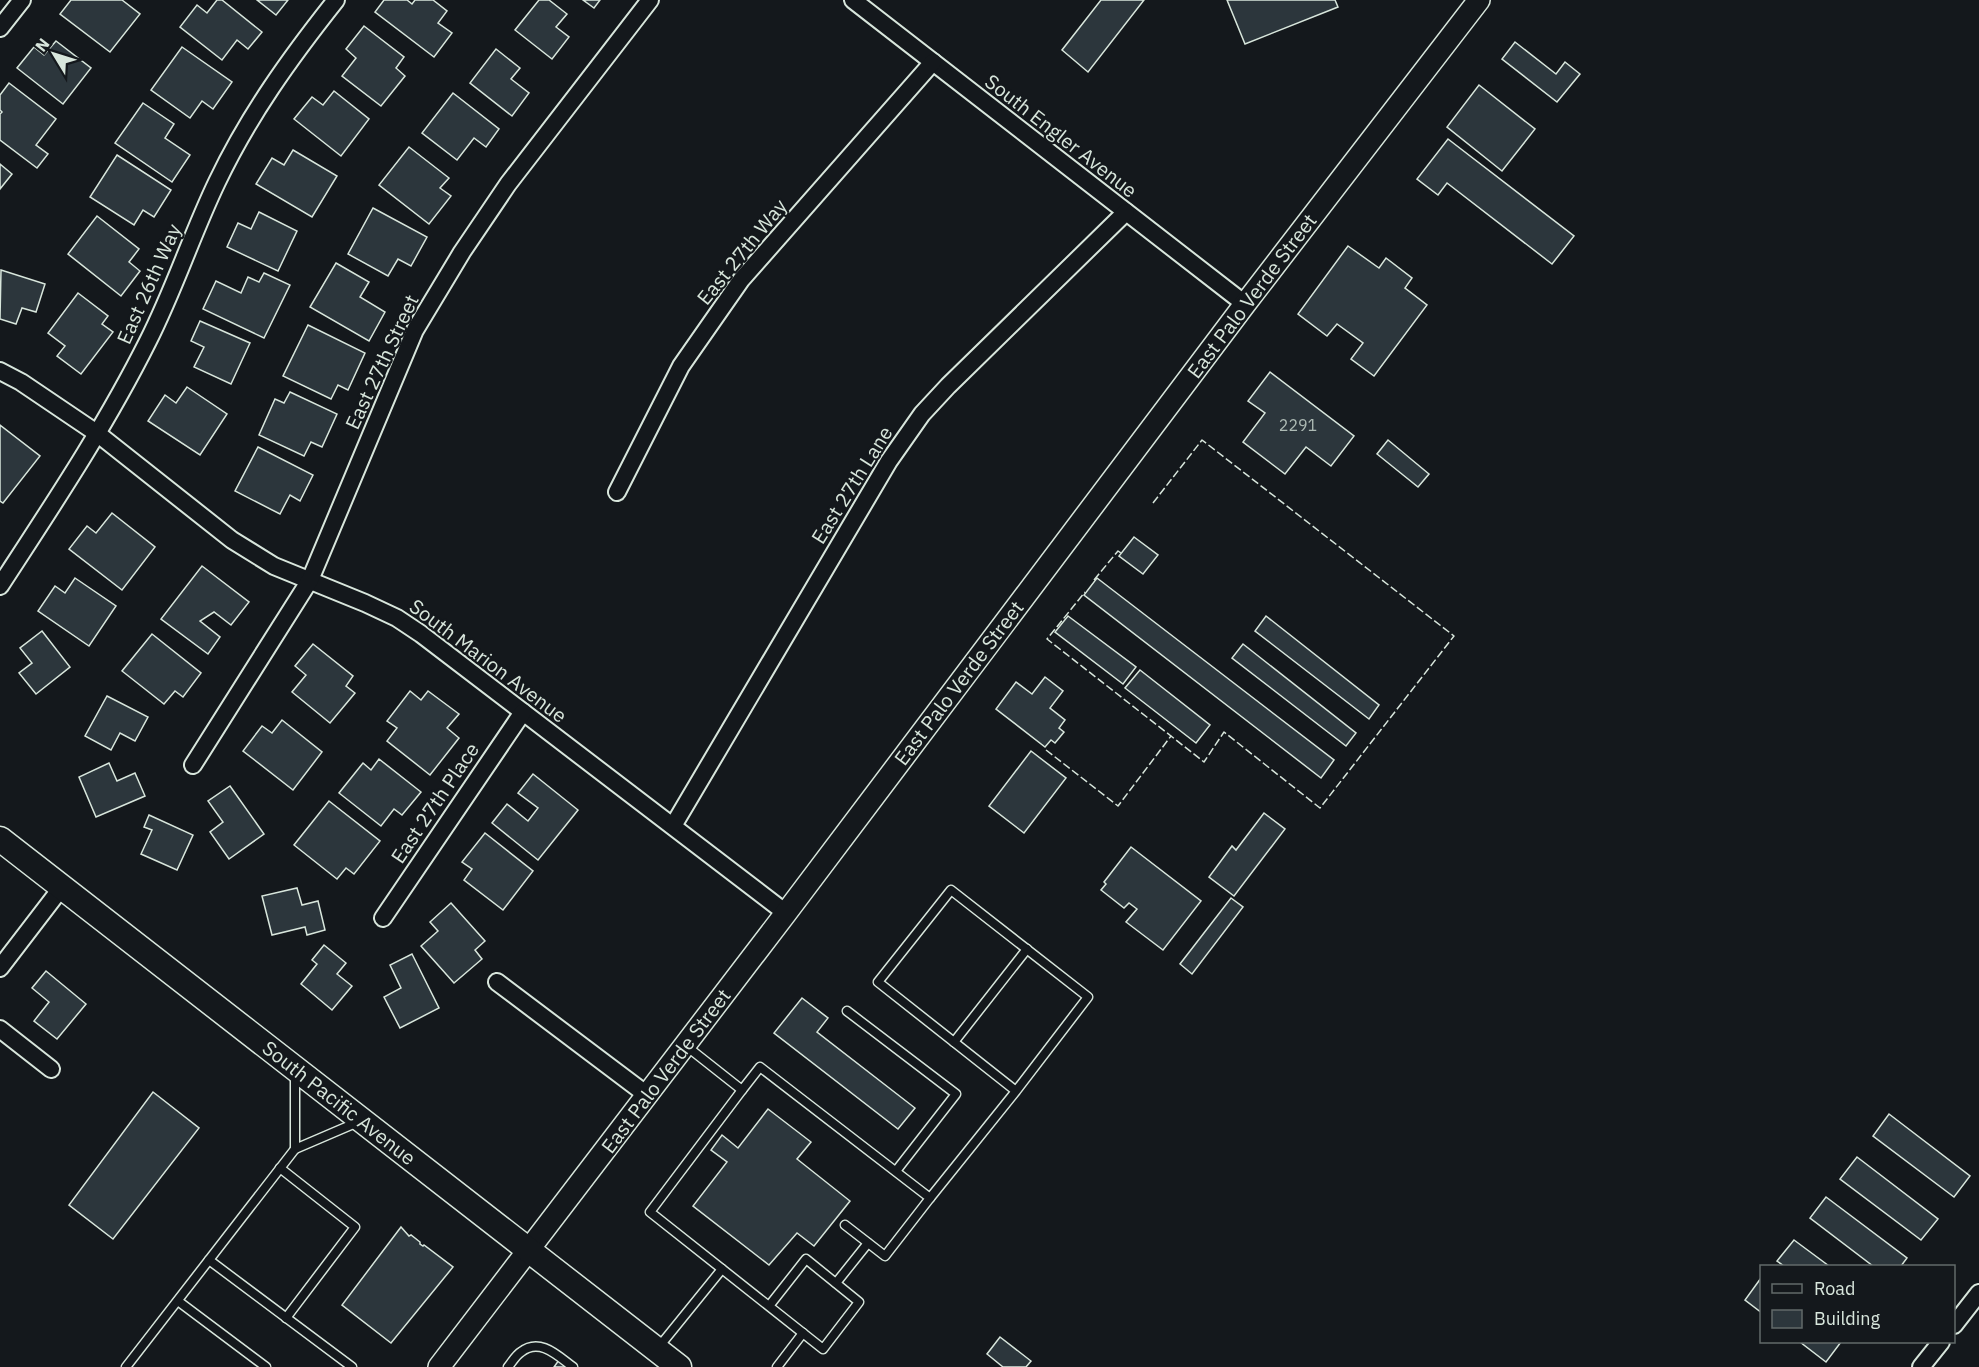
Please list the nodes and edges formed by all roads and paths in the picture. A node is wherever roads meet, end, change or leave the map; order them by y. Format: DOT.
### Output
graph roads {
  1 [pos="22,0"];
  2 [pos="336,0"];
  3 [pos="650,0"];
  4 [pos="853,0"];
  5 [pos="1479,0"];
  6 [pos="0,28"];
  7 [pos="933,62"];
  8 [pos="1125,212"];
  9 [pos="1245,304"];
  10 [pos="0,371"];
  11 [pos="98,434"];
  12 [pos="617,492"];
  13 [pos="310,580"];
  14 [pos="0,586"];
  15 [pos="522,712"];
  16 [pos="192,765"];
  17 [pos="673,826"];
  18 [pos="0,839"];
  19 [pos="62,887"];
  20 [pos="786,912"];
  21 [pos="383,918"];
  22 [pos="1027,949"];
  23 [pos="0,968"];
  24 [pos="497,982"];
  25 [pos="847,1011"];
  26 [pos="0,1029"];
  27 [pos="954,1042"];
  28 [pos="685,1045"];
  29 [pos="51,1070"];
  30 [pos="295,1070"];
  31 [pos="742,1090"];
  32 [pos="1016,1091"];
  33 [pos="647,1095"];
  34 [pos="361,1121"];
  35 [pos="295,1149"];
  36 [pos="280,1168"];
  37 [pos="896,1172"];
  38 [pos="930,1197"];
  39 [pos="845,1225"];
  40 [pos="868,1243"];
  41 [pos="529,1251"];
  42 [pos="209,1260"];
  43 [pos="722,1269"];
  44 [pos="836,1283"];
  45 [pos="1979,1293"];
  46 [pos="178,1301"];
  47 [pos="769,1306"];
  48 [pos="286,1318"];
  49 [pos="1955,1323"];
  50 [pos="803,1333"];
  51 [pos="1939,1343"];
  52 [pos="657,1350"];
  53 [pos="126,1367"];
  54 [pos="266,1367"];
  55 [pos="352,1367"];
  56 [pos="439,1367"];
  57 [pos="508,1367"];
  58 [pos="573,1367"];
  59 [pos="679,1367"];
  60 [pos="777,1367"];
  61 [pos="1921,1367"];
  1 -- 6 [label="street"];
  2 -- 11 [label="street, East 26th Way"];
  3 -- 13 [label="street, East 27th Street"];
  4 -- 7 [label="street, South Engler Avenue"];
  5 -- 9 [label="street, East Palo Verde Street"];
  7 -- 8 [label="street, South Engler Avenue"];
  7 -- 12 [label="street, East 27th Way"];
  8 -- 9 [label="street, South Engler Avenue"];
  8 -- 17 [label="street, East 27th Lane"];
  9 -- 20 [label="street, East Palo Verde Street"];
  10 -- 11 [label="street, South Marion Avenue"];
  11 -- 13 [label="street, South Marion Avenue"];
  11 -- 14 [label="street, East 26th Way"];
  13 -- 15 [label="street, South Marion Avenue"];
  13 -- 16 [label="street, East 27th Street"];
  15 -- 17 [label="street, South Marion Avenue"];
  15 -- 21 [label="street, East 27th Place"];
  17 -- 20 [label="street, South Marion Avenue"];
  18 -- 19 [label="main road, South Pacific Avenue"];
  19 -- 23 [label="street"];
  19 -- 30 [label="main road, South Pacific Avenue"];
  20 -- 28 [label="street, East Palo Verde Street"];
  22 -- 27 [label="lane"];
  22 -- 27 [label="lane"];
  22 -- 32 [label="lane"];
  24 -- 33 [label="street"];
  25 -- 37 [label="lane"];
  26 -- 29 [label="street"];
  27 -- 32 [label="lane"];
  28 -- 31 [label="lane"];
  28 -- 33 [label="street, East Palo Verde Street"];
  30 -- 34 [label="main road, South Pacific Avenue"];
  30 -- 35 [label="lane"];
  31 -- 37 [label="lane"];
  31 -- 43 [label="lane"];
  32 -- 38 [label="lane"];
  33 -- 41 [label="street, East Palo Verde Street"];
  34 -- 35 [label="lane"];
  34 -- 41 [label="main road, South Pacific Avenue"];
  35 -- 36 [label="lane"];
  36 -- 42 [label="lane"];
  36 -- 48 [label="lane"];
  37 -- 38 [label="lane"];
  38 -- 40 [label="lane"];
  39 -- 40 [label="lane"];
  40 -- 44 [label="lane"];
  41 -- 52 [label="main road, South Pacific Avenue"];
  41 -- 56 [label="street, East Palo Verde Street"];
  42 -- 46 [label="lane"];
  42 -- 48 [label="lane"];
  43 -- 47 [label="lane"];
  43 -- 52 [label="lane"];
  44 -- 47 [label="lane"];
  44 -- 50 [label="lane"];
  45 -- 49 [label="street"];
  46 -- 53 [label="lane"];
  46 -- 54 [label="lane"];
  47 -- 50 [label="lane"];
  48 -- 55 [label="lane"];
  50 -- 60 [label="lane"];
  51 -- 61 [label="street"];
  52 -- 59 [label="main road, South Pacific Avenue"];
  57 -- 58 [label="lane"];
}
